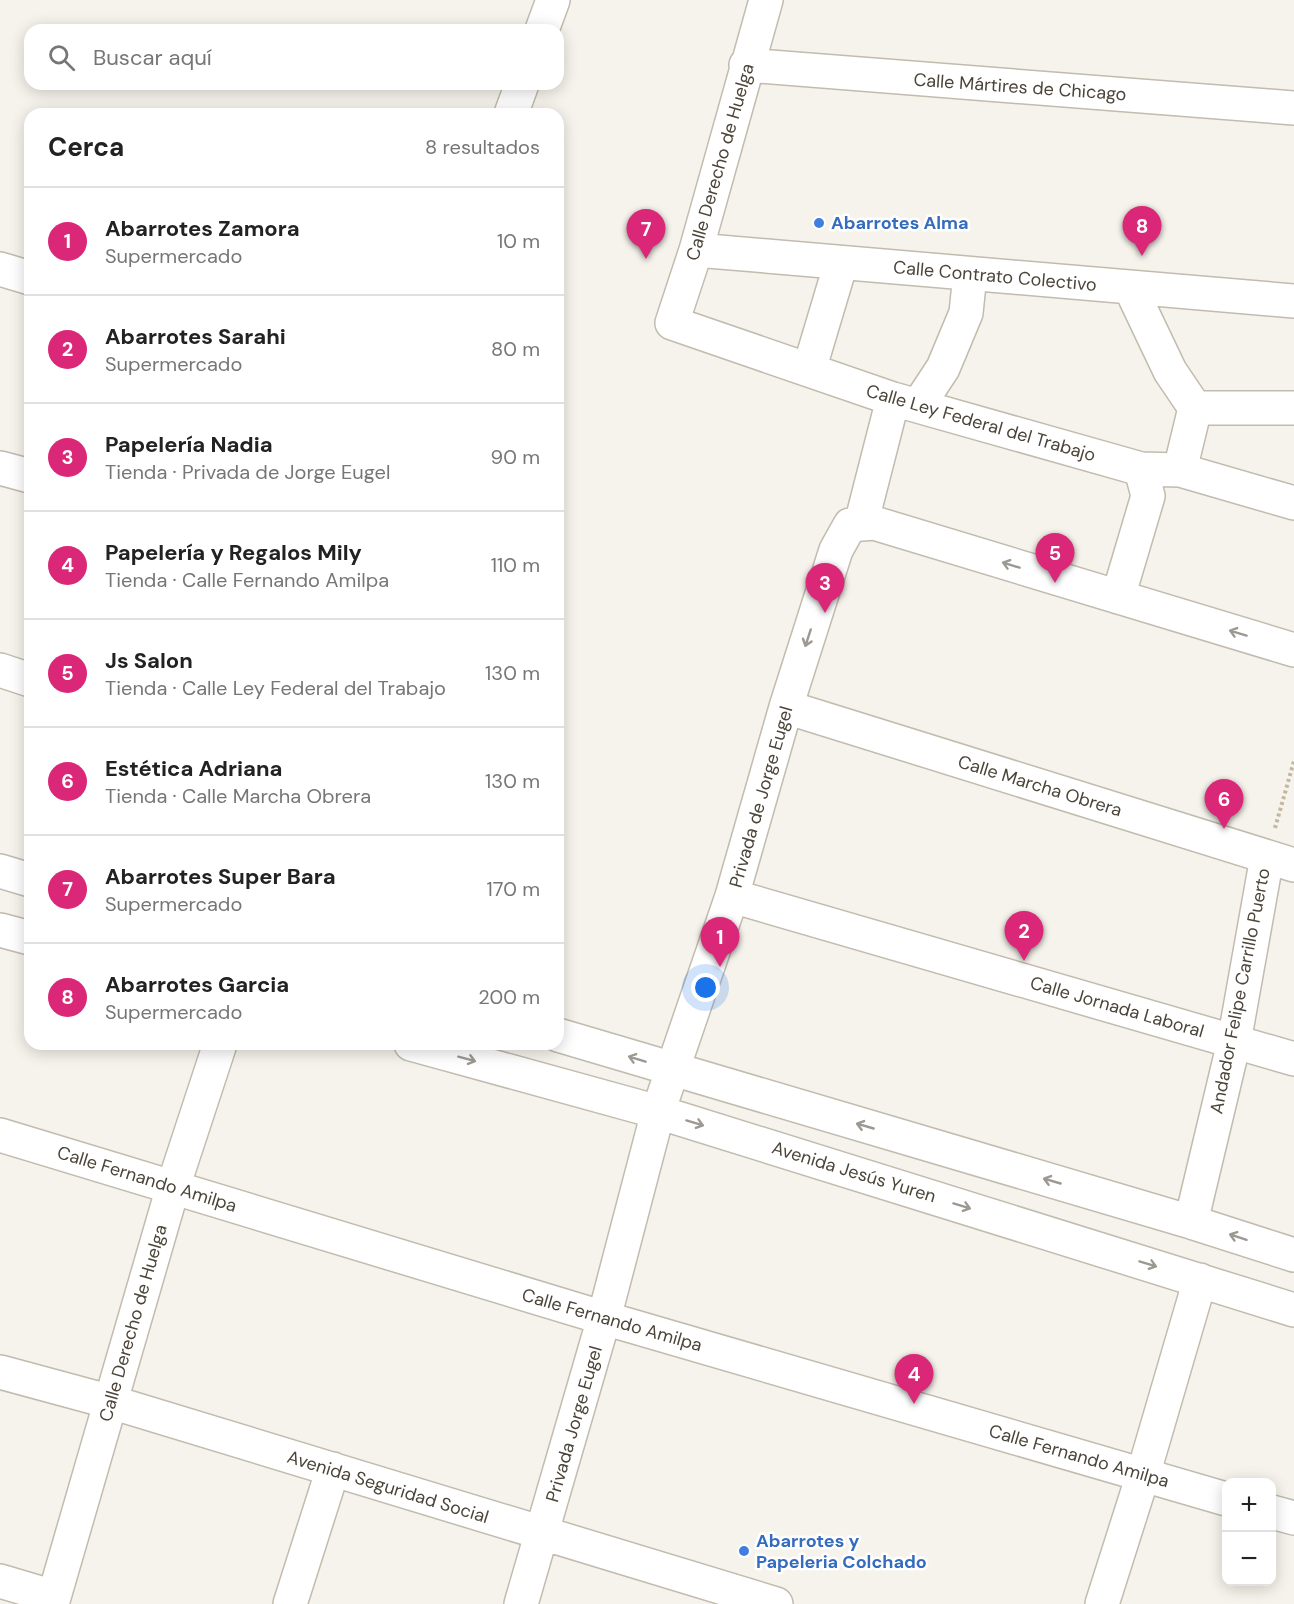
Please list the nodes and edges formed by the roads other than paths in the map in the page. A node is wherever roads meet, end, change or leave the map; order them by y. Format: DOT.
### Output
graph roads {
  1 [pos="553,0"];
  2 [pos="766,0"];
  3 [pos="544,24"];
  4 [pos="746,65"];
  5 [pos="520,90"];
  6 [pos="512,108"];
  7 [pos="1294,108"];
  8 [pos="696,250"];
  9 [pos="841,263"];
  10 [pos="0,269"];
  11 [pos="970,274"];
  12 [pos="24,276"];
  13 [pos="1130,288"];
  14 [pos="1294,301"];
  15 [pos="672,324"];
  16 [pos="809,370"];
  17 [pos="906,403"];
  18 [pos="1195,408"];
  19 [pos="1294,408"];
  20 [pos="0,468"];
  21 [pos="1141,469"];
  22 [pos="1180,470"];
  23 [pos="24,474"];
  24 [pos="1294,503"];
  25 [pos="855,524"];
  26 [pos="1119,597"];
  27 [pos="1294,650"];
  28 [pos="786,707"];
  29 [pos="1280,861"];
  30 [pos="0,872"];
  31 [pos="24,878"];
  32 [pos="732,896"];
  33 [pos="0,930"];
  34 [pos="24,936"];
  35 [pos="564,1037"];
  36 [pos="1234,1041"];
  37 [pos="218,1050"];
  38 [pos="433,1050"];
  39 [pos="1294,1059"];
  40 [pos="673,1070"];
  41 [pos="658,1112"];
  42 [pos="0,1135"];
  43 [pos="173,1187"];
  44 [pos="1191,1222"];
  45 [pos="1294,1255"];
  46 [pos="1200,1280"];
  47 [pos="1294,1310"];
  48 [pos="604,1318"];
  49 [pos="0,1372"];
  50 [pos="111,1402"];
  51 [pos="333,1469"];
  52 [pos="1143,1474"];
  53 [pos="1222,1498"];
  54 [pos="1276,1513"];
  55 [pos="1294,1518"];
  56 [pos="542,1533"];
  57 [pos="0,1581"];
  58 [pos="53,1601"];
  59 [pos="291,1604"];
  60 [pos="521,1604"];
  61 [pos="776,1604"];
  62 [pos="1102,1604"];
  1 -- 3 [label="street"];
  2 -- 4 [label="street, Calle Derecho de Huelga"];
  4 -- 7 [label="street, Calle Mártires de Chicago"];
  4 -- 8 [label="street, Calle Derecho de Huelga"];
  5 -- 6 [label="street"];
  8 -- 9 [label="street, Calle Contrato Colectivo"];
  8 -- 15 [label="street, Calle Derecho de Huelga"];
  9 -- 11 [label="street, Calle Contrato Colectivo"];
  9 -- 16 [label="street"];
  10 -- 12 [label="street"];
  11 -- 13 [label="street, Calle Contrato Colectivo"];
  11 -- 17 [label="street"];
  13 -- 14 [label="street, Calle Contrato Colectivo"];
  13 -- 18 [label="street"];
  15 -- 16 [label="street, Calle Ley Federal del Trabajo"];
  16 -- 17 [label="street, Calle Ley Federal del Trabajo"];
  17 -- 21 [label="street, Calle Ley Federal del Trabajo"];
  17 -- 25 [label="street"];
  18 -- 19 [label="street"];
  18 -- 22 [label="street"];
  20 -- 23 [label="street"];
  21 -- 22 [label="street, Calle Ley Federal del Trabajo"];
  21 -- 26 [label="street"];
  22 -- 24 [label="street, Calle Ley Federal del Trabajo"];
  26 -- 25 [label="street, one-way"];
  25 -- 28 [label="street, Privada de Jorge Eugel, one-way"];
  27 -- 26 [label="street, one-way"];
  28 -- 29 [label="street, Calle Marcha Obrera"];
  28 -- 32 [label="street, Privada de Jorge Eugel"];
  29 -- 36 [label="street, Andador Felipe Carrillo Puerto"];
  30 -- 31 [label="street"];
  32 -- 36 [label="street, Calle Jornada Laboral"];
  32 -- 40 [label="street, Privada de Jorge Eugel"];
  33 -- 34 [label="street"];
  40 -- 35 [label="street, one-way"];
  36 -- 39 [label="street, Calle Jornada Laboral"];
  36 -- 44 [label="street, Andador Felipe Carrillo Puerto"];
  37 -- 43 [label="street, Calle Derecho de Huelga"];
  38 -- 41 [label="street, Avenida Jesús Yuren, one-way"];
  40 -- 41 [label="street, Privada Jorge Eugel"];
  44 -- 40 [label="street, one-way"];
  41 -- 46 [label="street, Avenida Jesús Yuren, one-way"];
  41 -- 48 [label="street, Privada Jorge Eugel"];
  42 -- 43 [label="street, Calle Fernando Amilpa"];
  43 -- 48 [label="street, Calle Fernando Amilpa"];
  43 -- 50 [label="street, Calle Derecho de Huelga"];
  45 -- 44 [label="street, one-way"];
  46 -- 47 [label="street, Avenida Jesús Yuren"];
  46 -- 52 [label="street"];
  48 -- 52 [label="street, Calle Fernando Amilpa"];
  48 -- 56 [label="street, Privada Jorge Eugel"];
  49 -- 50 [label="street, Avenida Seguridad Social"];
  50 -- 51 [label="street, Avenida Seguridad Social"];
  50 -- 58 [label="street, Calle Derecho de Huelga"];
  51 -- 56 [label="street, Avenida Seguridad Social"];
  51 -- 59 [label="street"];
  52 -- 53 [label="street, Calle Fernando Amilpa"];
  52 -- 62 [label="street"];
  54 -- 55 [label="street"];
  56 -- 60 [label="street, Privada Jorge Eugel"];
  56 -- 61 [label="street, Avenida Seguridad Social"];
  57 -- 58 [label="street"];
}
